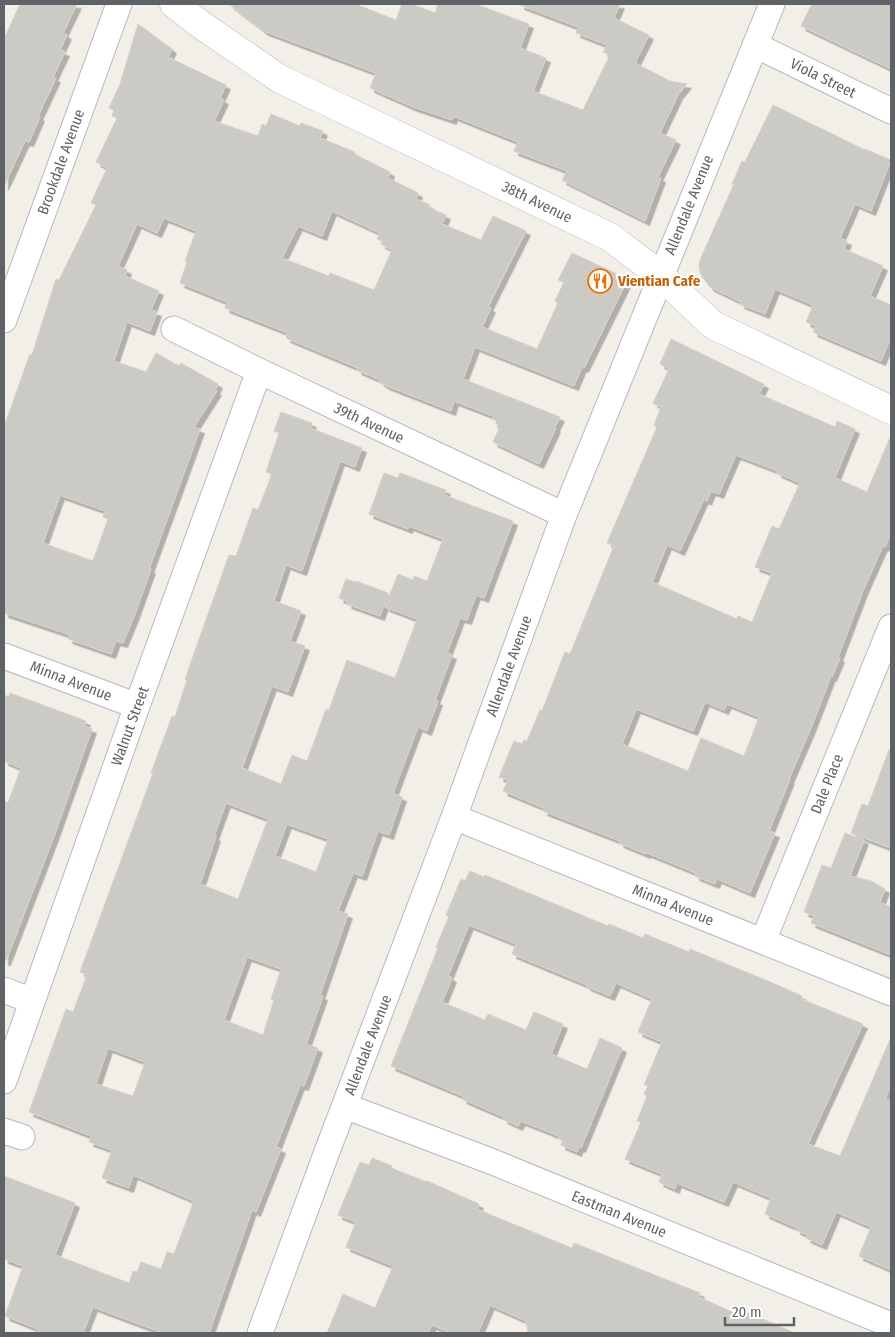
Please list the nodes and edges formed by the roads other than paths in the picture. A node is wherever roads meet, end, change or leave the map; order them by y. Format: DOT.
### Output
graph roads {
  1 [pos="118,4"];
  2 [pos="174,4"];
  3 [pos="763,7"];
  4 [pos="755,45"];
  5 [pos="891,111"];
  6 [pos="660,276"];
  7 [pos="4,320"];
  8 [pos="174,330"];
  9 [pos="259,371"];
  10 [pos="891,410"];
  11 [pos="564,514"];
  12 [pos="891,627"];
  13 [pos="4,656"];
  14 [pos="137,706"];
  15 [pos="454,817"];
  16 [pos="763,941"];
  17 [pos="4,990"];
  18 [pos="891,993"];
  19 [pos="32,1001"];
  20 [pos="4,1082"];
  21 [pos="345,1106"];
  22 [pos="891,1325"];
  23 [pos="260,1333"];
  1 -- 7 [label="street, Brookdale Avenue"];
  2 -- 6 [label="street, 38th Avenue"];
  3 -- 4 [label="street, Allendale Avenue"];
  4 -- 5 [label="street, Viola Street"];
  4 -- 6 [label="street, Allendale Avenue"];
  6 -- 10 [label="street, 38th Avenue"];
  6 -- 11 [label="street, Allendale Avenue"];
  8 -- 9 [label="street, 39th Avenue"];
  9 -- 11 [label="street, 39th Avenue"];
  9 -- 14 [label="street, Walnut Street"];
  11 -- 15 [label="street, Allendale Avenue"];
  12 -- 16 [label="street, Dale Place"];
  13 -- 14 [label="street, Minna Avenue"];
  14 -- 19 [label="street, Walnut Street"];
  15 -- 16 [label="street, Minna Avenue"];
  15 -- 21 [label="street, Allendale Avenue"];
  16 -- 18 [label="street, Minna Avenue"];
  17 -- 19 [label="street"];
  19 -- 20 [label="street, Walnut Street"];
  21 -- 22 [label="street, Eastman Avenue"];
  21 -- 23 [label="street, Allendale Avenue"];
}
